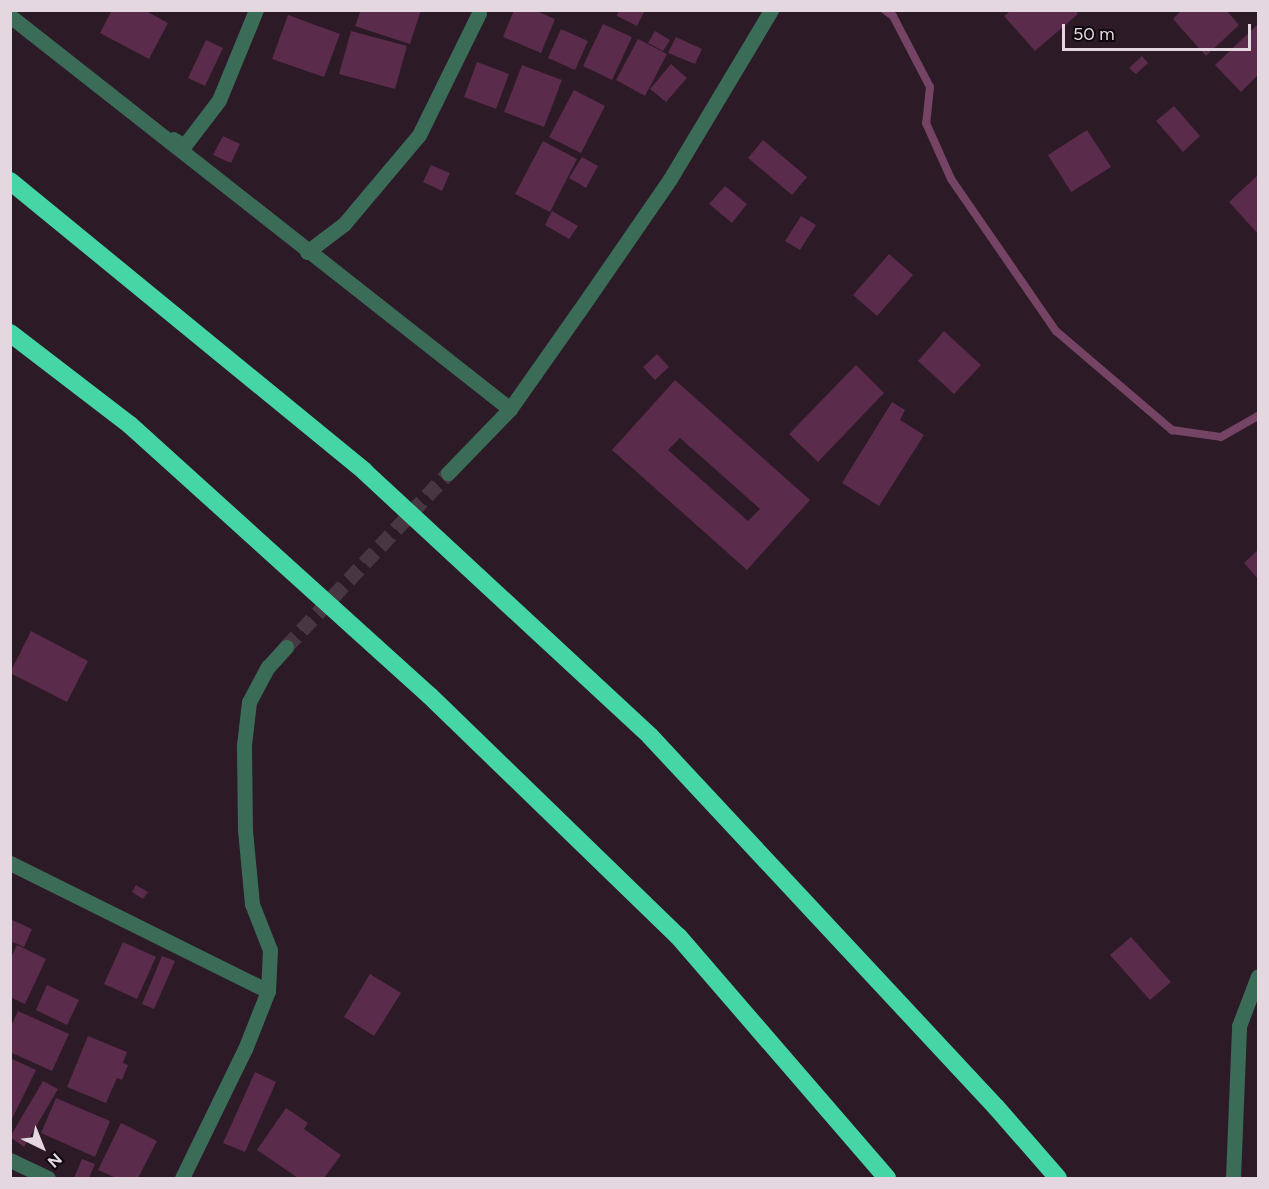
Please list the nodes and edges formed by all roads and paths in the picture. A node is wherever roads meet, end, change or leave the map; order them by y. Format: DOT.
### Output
graph roads {
  1 [pos="256,10"];
  2 [pos="771,10"];
  3 [pos="479,13"];
  4 [pos="10,16"];
  5 [pos="144,120"];
  6 [pos="10,181"];
  7 [pos="307,252"];
  8 [pos="10,333"];
  9 [pos="510,409"];
  10 [pos="448,473"];
  11 [pos="286,646"];
  12 [pos="10,863"];
  13 [pos="1258,976"];
  14 [pos="268,991"];
  15 [pos="10,1160"];
  16 [pos="48,1179"];
  17 [pos="182,1179"];
  18 [pos="887,1179"];
  19 [pos="1058,1179"];
  20 [pos="1233,1179"];
  1 -- 5 [label="street"];
  2 -- 9 [label="street"];
  3 -- 7 [label="street"];
  4 -- 5 [label="street"];
  5 -- 7 [label="street"];
  6 -- 19 [label="highway"];
  7 -- 9 [label="street"];
  8 -- 18 [label="highway"];
  9 -- 10 [label="street"];
  11 -- 14 [label="street"];
  12 -- 14 [label="street"];
  13 -- 20 [label="street"];
  14 -- 17 [label="street"];
  15 -- 16 [label="street"];
}
